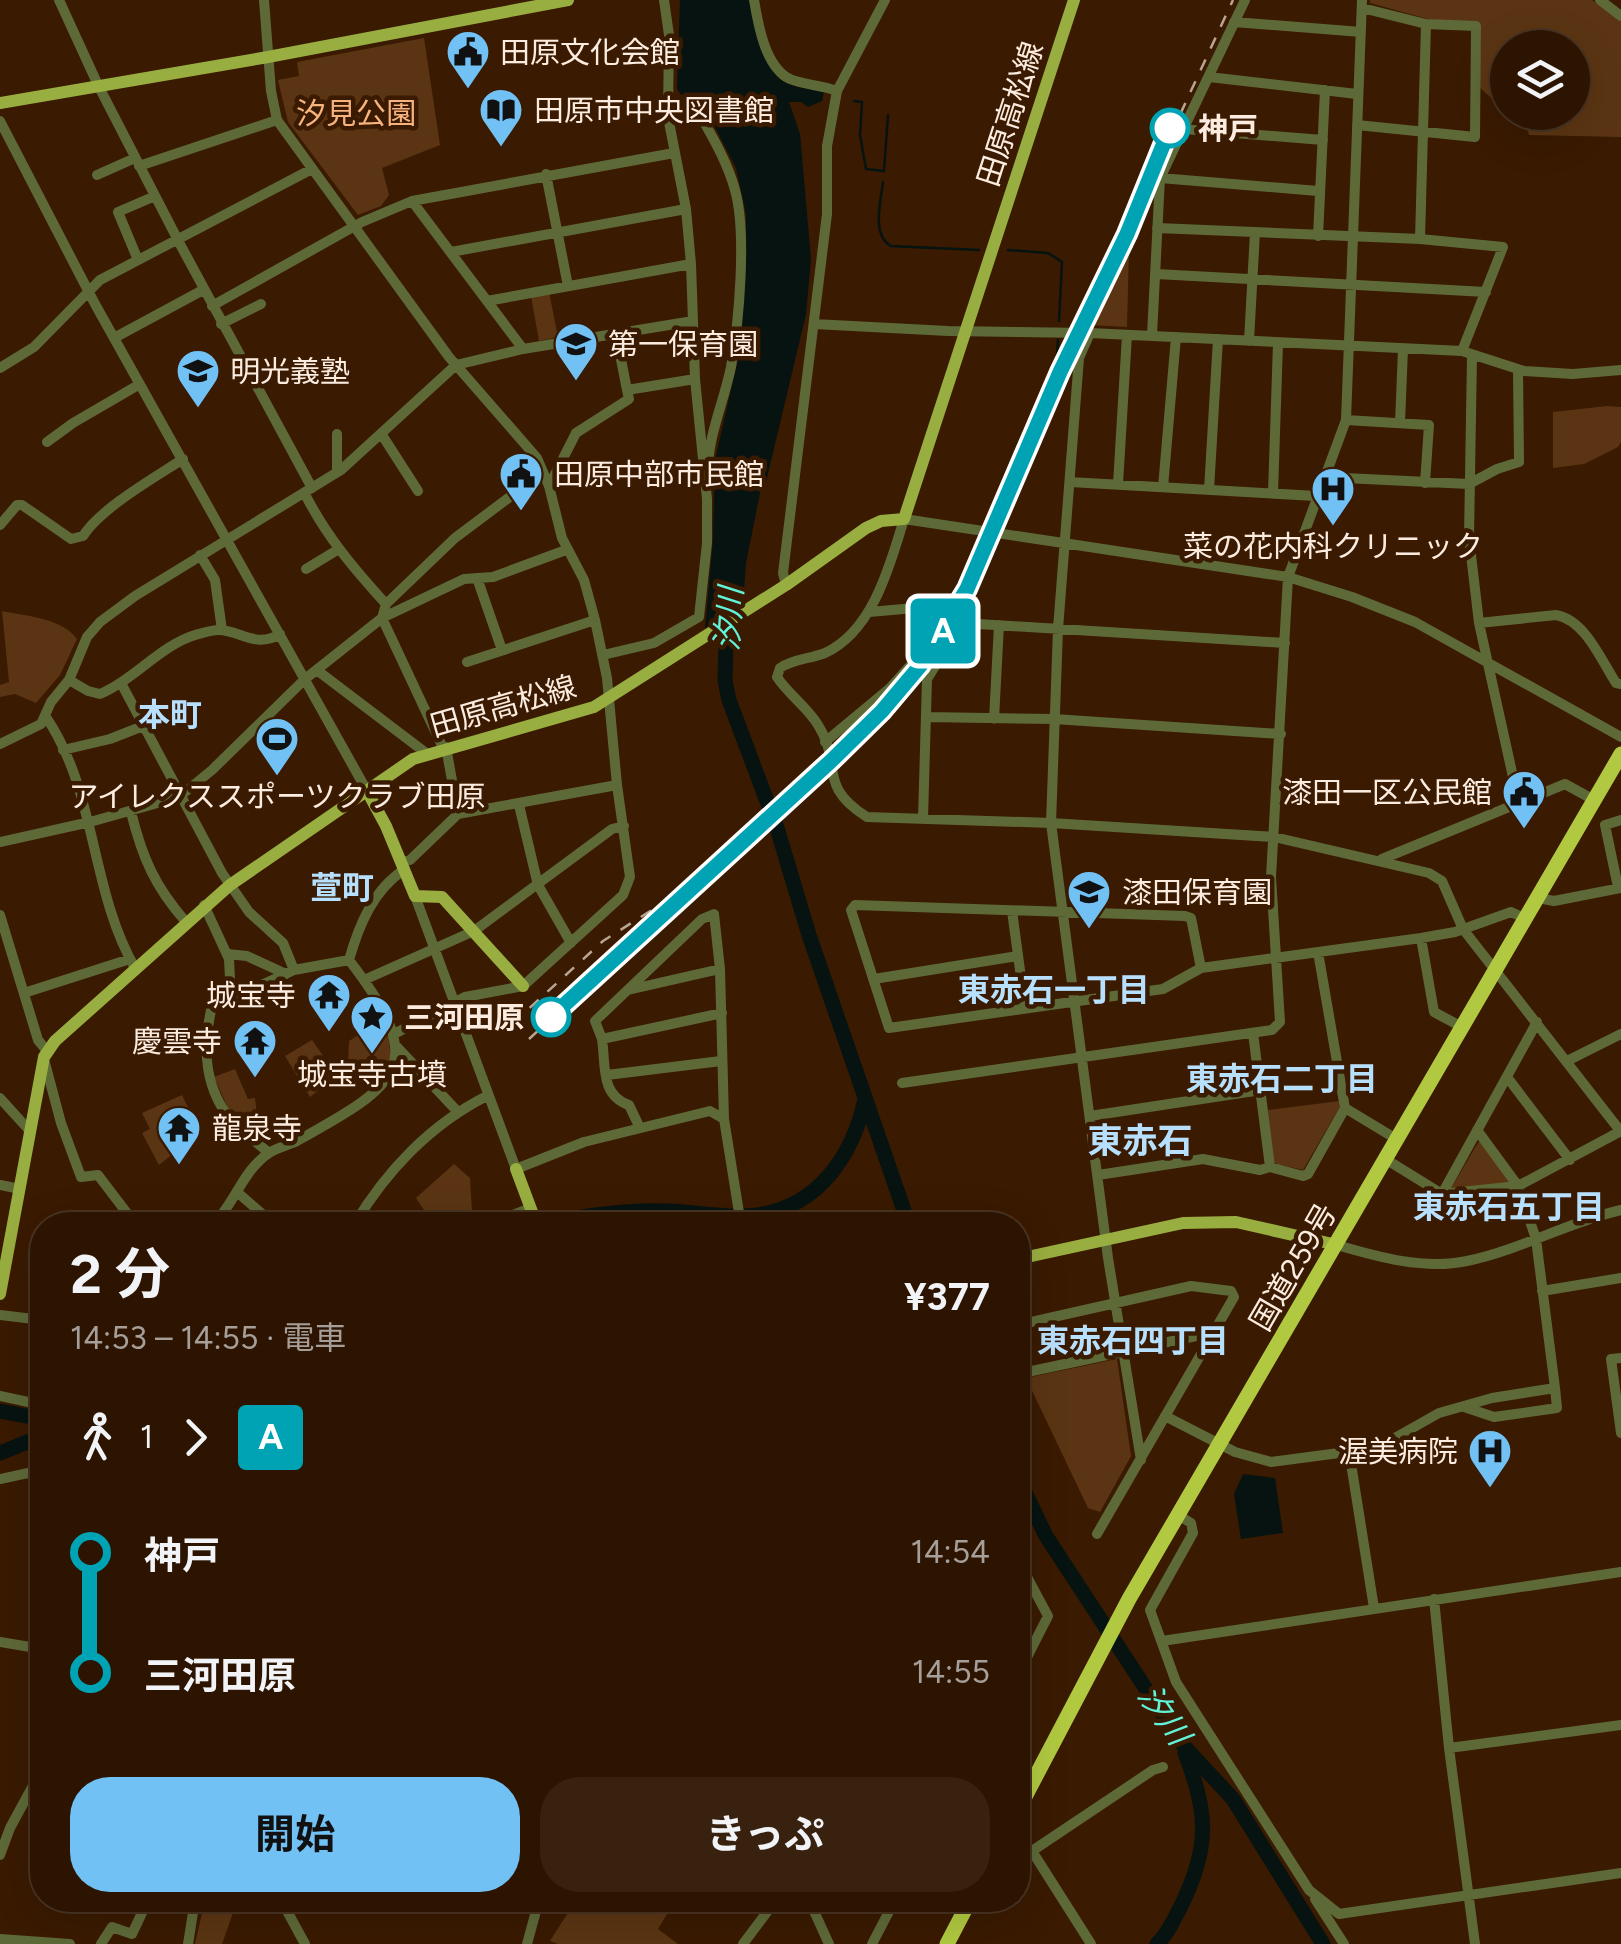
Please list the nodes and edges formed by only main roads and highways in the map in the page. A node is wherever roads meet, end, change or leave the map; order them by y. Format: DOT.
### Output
graph roads {
  1 [pos="568,0"];
  2 [pos="1074,0"];
  3 [pos="0,103"];
  4 [pos="1621,754"];
  5 [pos="367,791"];
  6 [pos="523,986"];
  7 [pos="516,1169"];
  8 [pos="532,1212"];
  9 [pos="1338,1244"];
  10 [pos="1030,1256"];
  11 [pos="0,1294"];
  12 [pos="1030,1787"];
  13 [pos="963,1912"];
  14 [pos="946,1944"];
  1 -- 3 [label="main road"];
  2 -- 5 [label="main road, 田原高松線"];
  4 -- 9 [label="highway, 国道259号"];
  5 -- 6 [label="main road"];
  5 -- 11 [label="main road, 田原高松線"];
  7 -- 8 [label="main road"];
  9 -- 10 [label="main road"];
  9 -- 12 [label="highway, 国道259号"];
  13 -- 14 [label="highway"];
}
